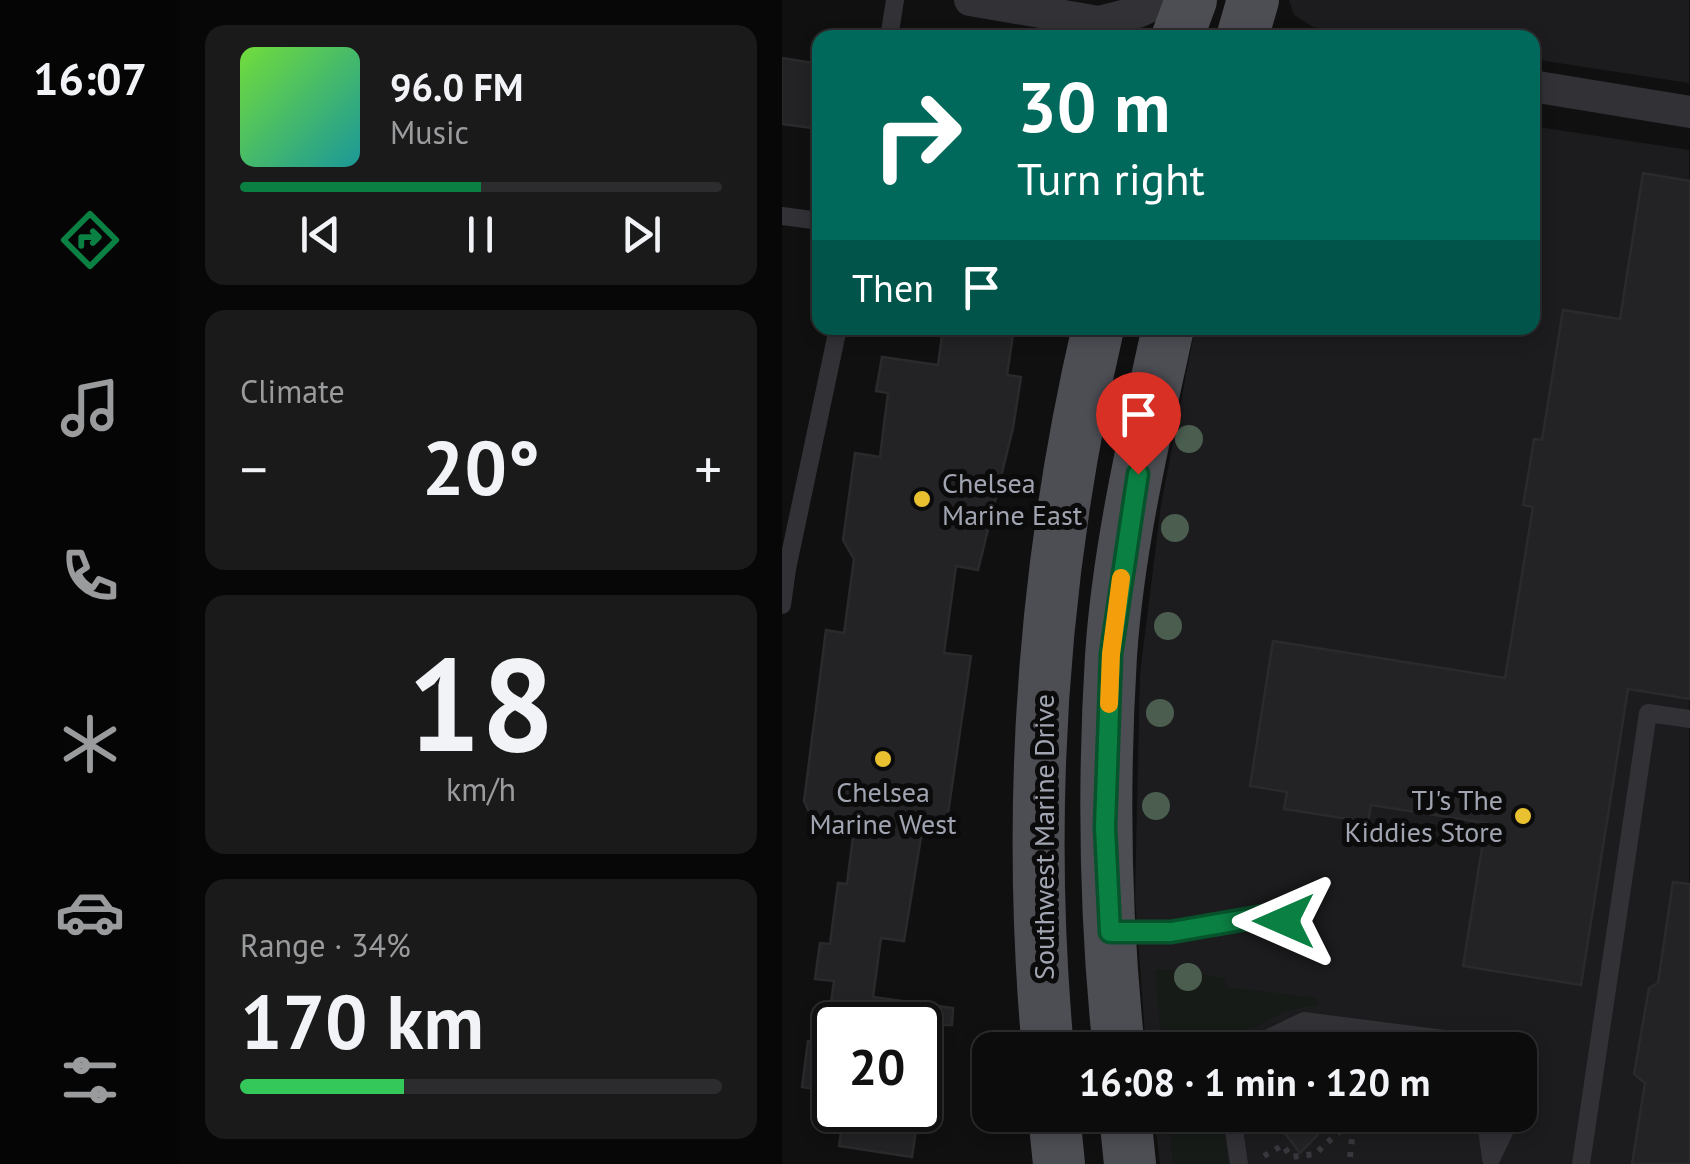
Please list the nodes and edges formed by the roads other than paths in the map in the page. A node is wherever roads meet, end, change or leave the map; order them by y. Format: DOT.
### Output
graph roads {
  1 [pos="894,0"];
  2 [pos="970,0"];
  3 [pos="1164,0"];
  4 [pos="1191,0"];
  5 [pos="1210,0"];
  6 [pos="1253,0"];
  7 [pos="890,30"];
  8 [pos="1109,30"];
  9 [pos="1180,30"];
  10 [pos="1237,30"];
  11 [pos="1245,30"];
  12 [pos="1540,87"];
  13 [pos="1690,112"];
  14 [pos="782,216"];
  15 [pos="812,220"];
  16 [pos="837,335"];
  17 [pos="1097,335"];
  18 [pos="1167,335"];
  19 [pos="782,605"];
  20 [pos="1690,719"];
  21 [pos="1284,921"];
  22 [pos="1110,932"];
  23 [pos="1047,1032"];
  24 [pos="1117,1032"];
  25 [pos="1281,1032"];
  26 [pos="1372,1032"];
  27 [pos="1056,1132"];
  28 [pos="1127,1132"];
  29 [pos="1234,1132"];
  30 [pos="1487,1132"];
  31 [pos="1504,1132"];
  32 [pos="1060,1164"];
  33 [pos="1130,1164"];
  34 [pos="1239,1164"];
  35 [pos="1581,1164"];
  1 -- 7 [label="lane"];
  2 -- 8 [label="street"];
  3 -- 8 [label="street"];
  4 -- 9 [label="main road"];
  5 -- 10 [label="street"];
  6 -- 11 [label="main road"];
  12 -- 13 [label="street"];
  14 -- 15 [label="lane"];
  16 -- 19 [label="lane"];
  17 -- 23 [label="main road, Southwest Marine Drive"];
  18 -- 22 [label="main road"];
  20 -- 35 [label="lane"];
  21 -- 22 [label="lane"];
  22 -- 24 [label="main road"];
  25 -- 26 [label="lane"];
  27 -- 32 [label="main road"];
  28 -- 33 [label="main road"];
  29 -- 34 [label="lane"];
  30 -- 31 [label="lane"];
}
